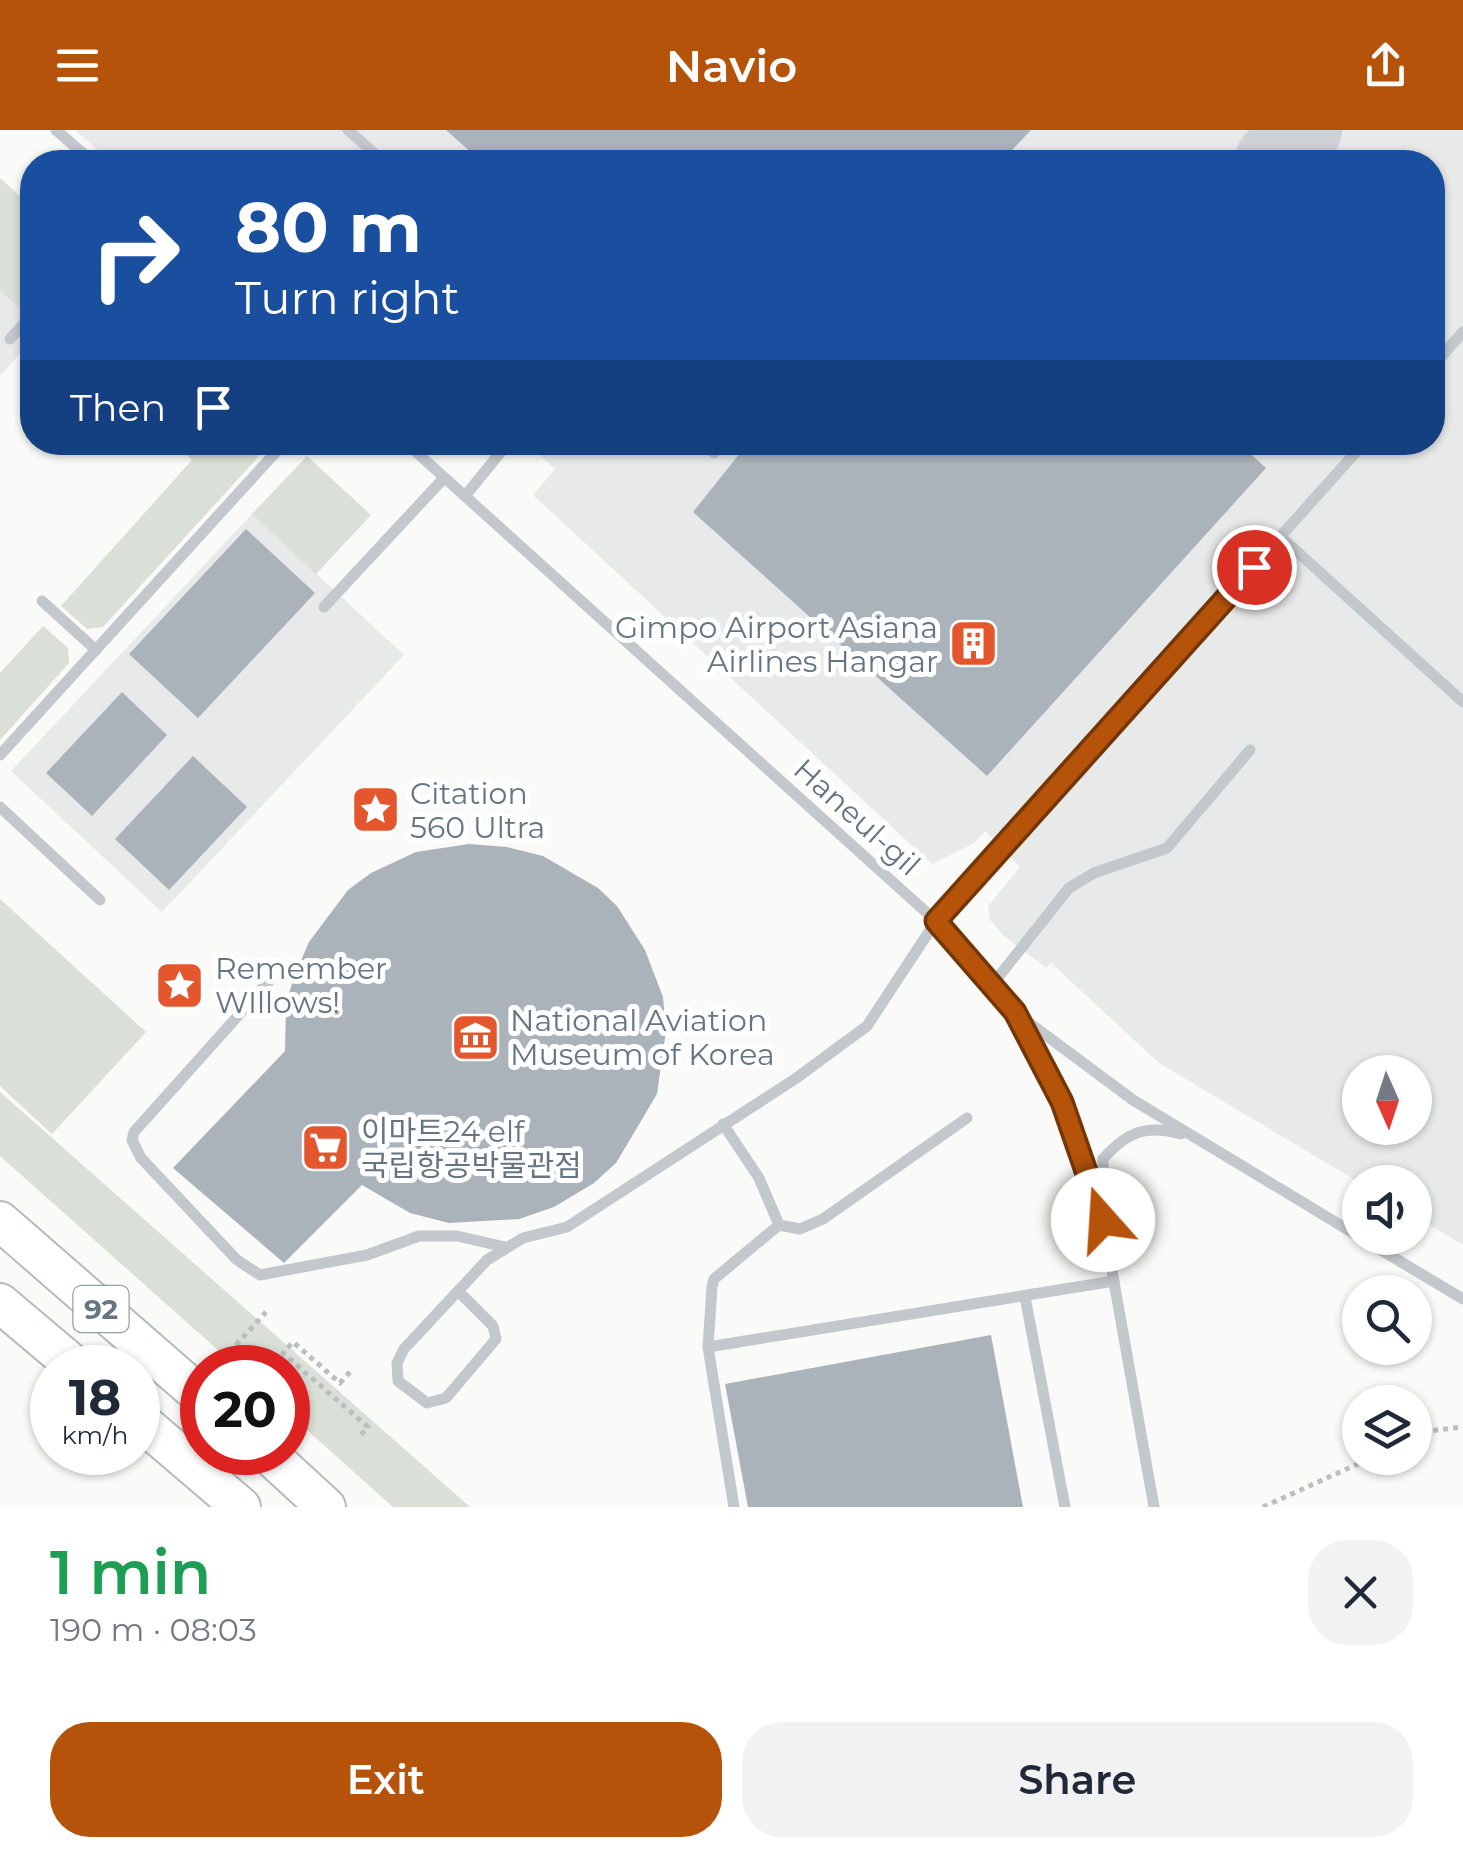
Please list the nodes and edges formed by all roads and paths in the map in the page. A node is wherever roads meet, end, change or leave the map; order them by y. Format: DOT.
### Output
graph roads {
  1 [pos="56,130"];
  2 [pos="348,130"];
  3 [pos="79,150"];
  4 [pos="370,150"];
  5 [pos="20,328"];
  6 [pos="1463,332"];
  7 [pos="10,339"];
  8 [pos="1445,352"];
  9 [pos="273,455"];
  10 [pos="419,455"];
  11 [pos="498,455"];
  12 [pos="1353,455"];
  13 [pos="444,478"];
  14 [pos="464,496"];
  15 [pos="1280,537"];
  16 [pos="42,601"];
  17 [pos="324,607"];
  18 [pos="96,650"];
  19 [pos="1463,702"];
  20 [pos="1250,750"];
  21 [pos="0,755"];
  22 [pos="0,807"];
  23 [pos="100,900"];
  24 [pos="936,921"];
  25 [pos="279,970"];
  26 [pos="992,985"];
  27 [pos="1015,1012"];
  28 [pos="967,1118"];
  29 [pos="723,1124"];
  30 [pos="1195,1138"];
  31 [pos="1103,1220"];
  32 [pos="0,1221"];
  33 [pos="779,1225"];
  34 [pos="1342,1226"];
  35 [pos="505,1248"];
  36 [pos="1391,1255"];
  37 [pos="1114,1281"];
  38 [pos="458,1291"];
  39 [pos="1025,1297"];
  40 [pos="1463,1299"];
  41 [pos="0,1302"];
  42 [pos="266,1312"];
  43 [pos="50,1345"];
  44 [pos="237,1345"];
  45 [pos="708,1347"];
  46 [pos="350,1372"];
  47 [pos="180,1379"];
  48 [pos="1463,1427"];
  49 [pos="1432,1432"];
  50 [pos="361,1435"];
  51 [pos="160,1438"];
  52 [pos="1342,1471"];
  53 [pos="291,1475"];
  54 [pos="241,1507"];
  55 [pos="326,1507"];
  56 [pos="734,1507"];
  57 [pos="1065,1507"];
  58 [pos="1154,1507"];
  59 [pos="1263,1507"];
  1 -- 3 [label="lane"];
  2 -- 4 [label="lane"];
  5 -- 7 [label="lane"];
  6 -- 8 [label="lane"];
  9 -- 18 [label="lane"];
  10 -- 13 [label="lane, Haneul-gil"];
  11 -- 14 [label="lane"];
  12 -- 15 [label="lane"];
  13 -- 14 [label="lane, Haneul-gil"];
  13 -- 17 [label="lane"];
  14 -- 24 [label="lane, Haneul-gil"];
  15 -- 19 [label="lane"];
  15 -- 24 [label="lane"];
  16 -- 18 [label="lane"];
  18 -- 21 [label="lane"];
  20 -- 26 [label="lane"];
  22 -- 23 [label="lane"];
  24 -- 26 [label="lane, Haneul-gil"];
  24 -- 29 [label="lane"];
  25 -- 35 [label="lane"];
  26 -- 27 [label="lane, Haneul-gil"];
  27 -- 30 [label="lane"];
  27 -- 31 [label="lane, Haneul-gil"];
  28 -- 33 [label="lane"];
  29 -- 33 [label="lane"];
  29 -- 35 [label="lane"];
  30 -- 31 [label="lane"];
  30 -- 34 [label="lane"];
  31 -- 37 [label="lane, Haneul-gil"];
  32 -- 47 [label="main road, 92"];
  33 -- 45 [label="lane"];
  35 -- 38 [label="lane"];
  36 -- 40 [label="lane"];
  37 -- 39 [label="lane"];
  37 -- 58 [label="lane, Haneul-gil"];
  38 -- 38 [label="lane"];
  39 -- 45 [label="lane"];
  39 -- 57 [label="lane"];
  41 -- 43 [label="main road, 92"];
  42 -- 44 [label="path"];
  45 -- 56 [label="lane"];
  46 -- 50 [label="path"];
  48 -- 49 [label="path"];
  51 -- 54 [label="main road"];
  52 -- 59 [label="path"];
  53 -- 55 [label="main road"];
}
